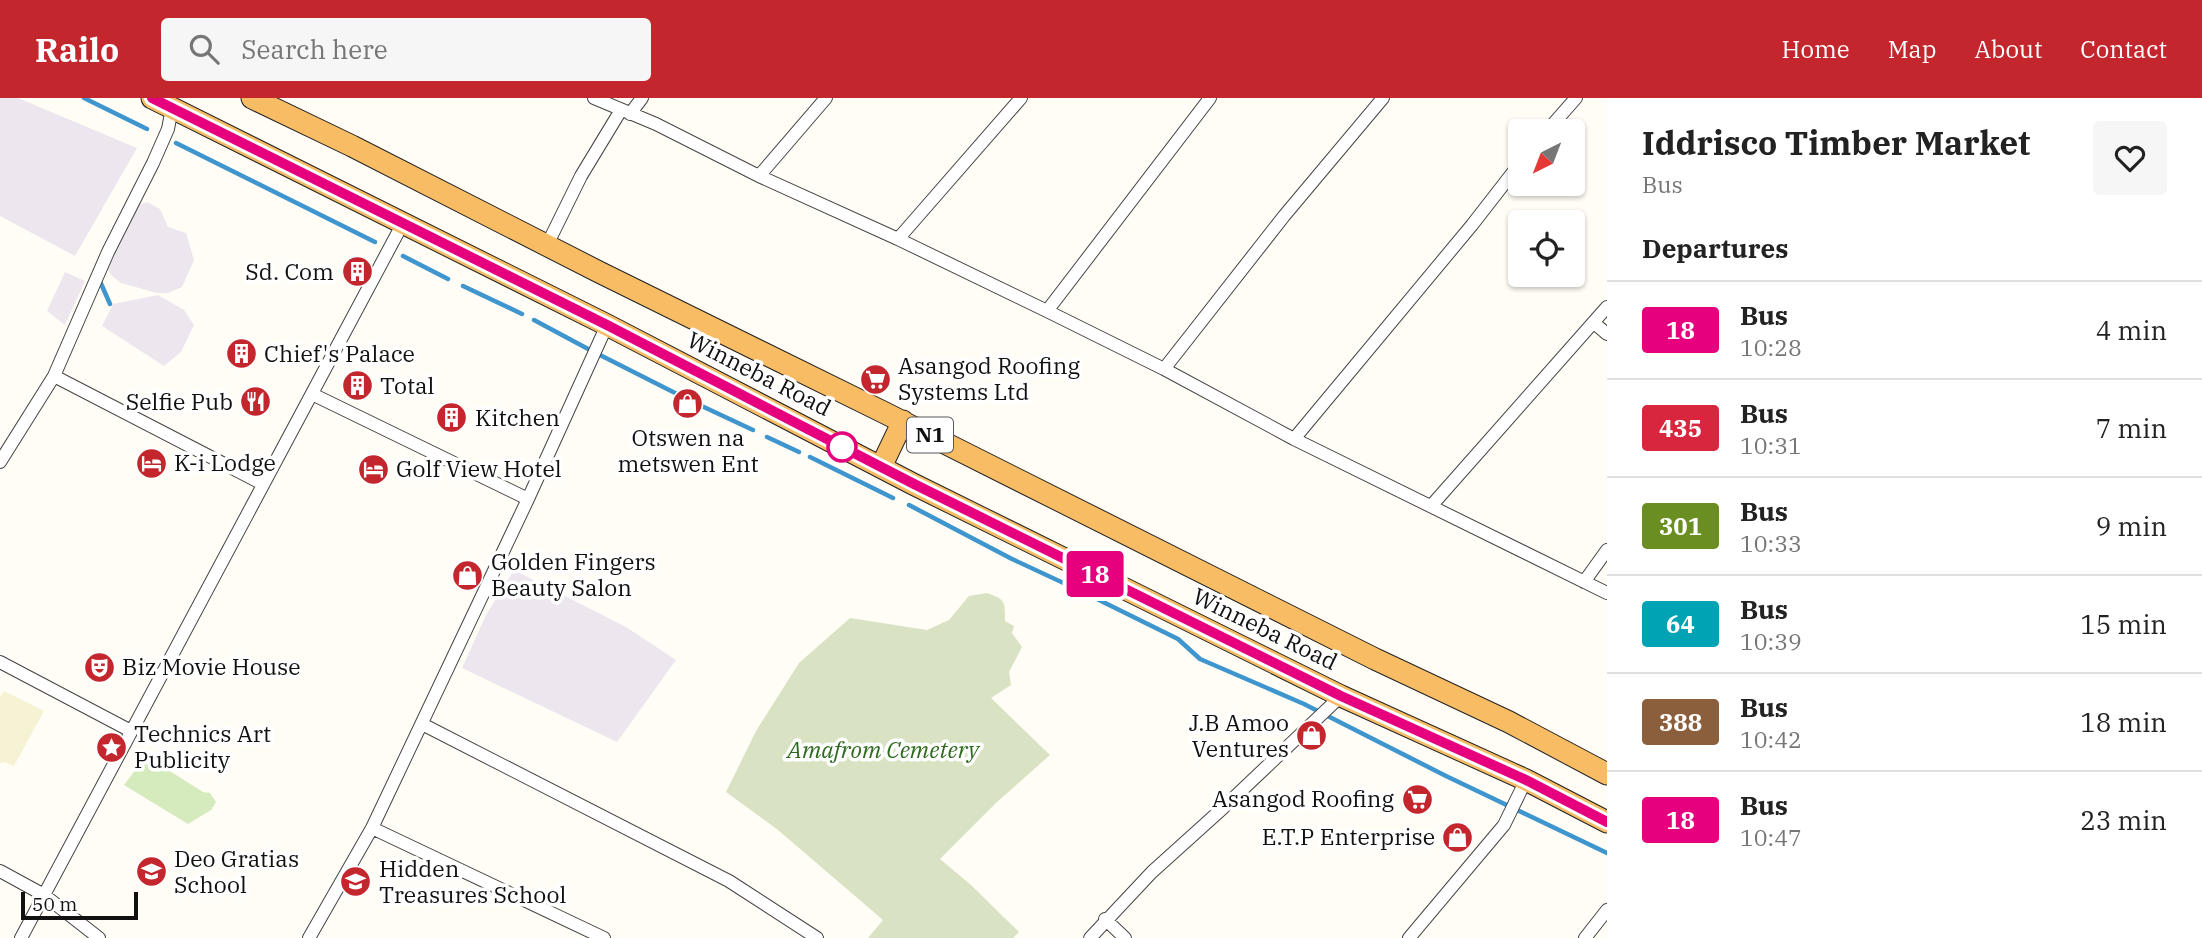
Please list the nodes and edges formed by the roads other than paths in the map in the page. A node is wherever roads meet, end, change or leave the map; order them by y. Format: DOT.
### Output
graph roads {
  1 [pos="152,98"];
  2 [pos="252,98"];
  3 [pos="594,98"];
  4 [pos="642,98"];
  5 [pos="826,98"];
  6 [pos="1021,98"];
  7 [pos="1210,98"];
  8 [pos="1383,98"];
  9 [pos="1576,98"];
  10 [pos="172,108"];
  11 [pos="626,112"];
  12 [pos="1558,119"];
  13 [pos="759,176"];
  14 [pos="1508,179"];
  15 [pos="403,223"];
  16 [pos="898,239"];
  17 [pos="547,245"];
  18 [pos="1607,307"];
  19 [pos="1047,311"];
  20 [pos="1594,323"];
  21 [pos="607,325"];
  22 [pos="1607,334"];
  23 [pos="1164,369"];
  24 [pos="54,376"];
  25 [pos="312,394"];
  26 [pos="903,421"];
  27 [pos="1294,439"];
  28 [pos="0,462"];
  29 [pos="881,467"];
  30 [pos="263,484"];
  31 [pos="528,499"];
  32 [pos="1432,505"];
  33 [pos="1607,550"];
  34 [pos="1584,582"];
  35 [pos="1607,593"];
  36 [pos="0,662"];
  37 [pos="1341,696"];
  38 [pos="422,724"];
  39 [pos="131,731"];
  40 [pos="1607,774"];
  41 [pos="1526,780"];
  42 [pos="1607,822"];
  43 [pos="372,828"];
  44 [pos="0,871"];
  45 [pos="44,895"];
  46 [pos="1607,910"];
  47 [pos="1105,919"];
  48 [pos="21,938"];
  49 [pos="99,938"];
  50 [pos="309,938"];
  51 [pos="604,938"];
  52 [pos="817,938"];
  53 [pos="1090,938"];
  54 [pos="1125,938"];
  55 [pos="1409,938"];
  56 [pos="1586,938"];
  1 -- 10 [label="highway, Winneba Road / N1"];
  2 -- 17 [label="highway, Winneba Road / N1"];
  3 -- 11 [label="street"];
  4 -- 11 [label="street"];
  5 -- 13 [label="street"];
  6 -- 16 [label="street"];
  7 -- 19 [label="street"];
  8 -- 23 [label="street"];
  9 -- 12 [label="street"];
  10 -- 15 [label="highway, Winneba Road / N1"];
  10 -- 24 [label="street"];
  11 -- 13 [label="street"];
  11 -- 17 [label="street"];
  13 -- 16 [label="street"];
  14 -- 27 [label="street"];
  15 -- 21 [label="highway, Winneba Road / N1"];
  15 -- 25 [label="street"];
  16 -- 19 [label="street"];
  17 -- 26 [label="highway, Winneba Road / N1"];
  18 -- 20 [label="street"];
  19 -- 23 [label="street"];
  20 -- 22 [label="street"];
  20 -- 32 [label="street"];
  21 -- 29 [label="highway, Winneba Road / N1"];
  21 -- 31 [label="street"];
  23 -- 27 [label="street"];
  24 -- 28 [label="street"];
  24 -- 30 [label="street"];
  25 -- 30 [label="street"];
  25 -- 31 [label="street"];
  26 -- 29 [label="highway"];
  26 -- 40 [label="highway, Winneba Road / N1"];
  27 -- 32 [label="street"];
  29 -- 37 [label="highway, Winneba Road / N1"];
  30 -- 39 [label="street"];
  31 -- 38 [label="street"];
  32 -- 34 [label="street"];
  33 -- 34 [label="street"];
  34 -- 35 [label="street"];
  36 -- 39 [label="street"];
  37 -- 41 [label="highway, Winneba Road / N1"];
  37 -- 47 [label="street"];
  38 -- 43 [label="street"];
  38 -- 52 [label="street"];
  39 -- 45 [label="street"];
  41 -- 42 [label="highway, Winneba Road / N1"];
  41 -- 55 [label="street"];
  43 -- 50 [label="street"];
  43 -- 51 [label="street"];
  44 -- 45 [label="street"];
  45 -- 48 [label="street"];
  45 -- 49 [label="street"];
  46 -- 56 [label="street"];
  47 -- 53 [label="street"];
  47 -- 54 [label="street"];
}
